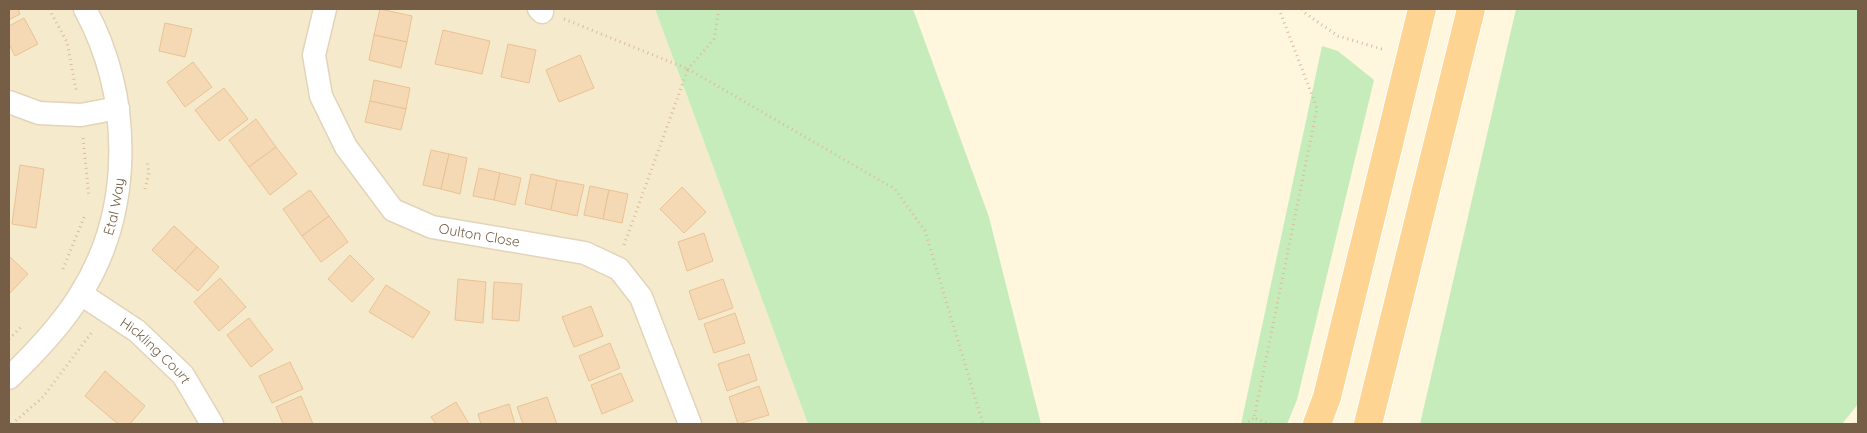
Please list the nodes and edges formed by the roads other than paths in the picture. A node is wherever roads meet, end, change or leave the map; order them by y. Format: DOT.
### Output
graph roads {
  1 [pos="85,9"];
  2 [pos="325,9"];
  3 [pos="1422,9"];
  4 [pos="1472,9"];
  5 [pos="9,102"];
  6 [pos="118,108"];
  7 [pos="81,294"];
  8 [pos="9,378"];
  9 [pos="212,424"];
  10 [pos="688,424"];
  11 [pos="1317,424"];
  12 [pos="1368,424"];
  1 -- 6 [label="street, Etal Way"];
  2 -- 10 [label="street, Oulton Close"];
  3 -- 11 [label="highway"];
  4 -- 12 [label="highway"];
  5 -- 6 [label="street"];
  6 -- 7 [label="street, Etal Way"];
  7 -- 8 [label="street, Etal Way"];
  7 -- 9 [label="street, Hickling Court"];
}
